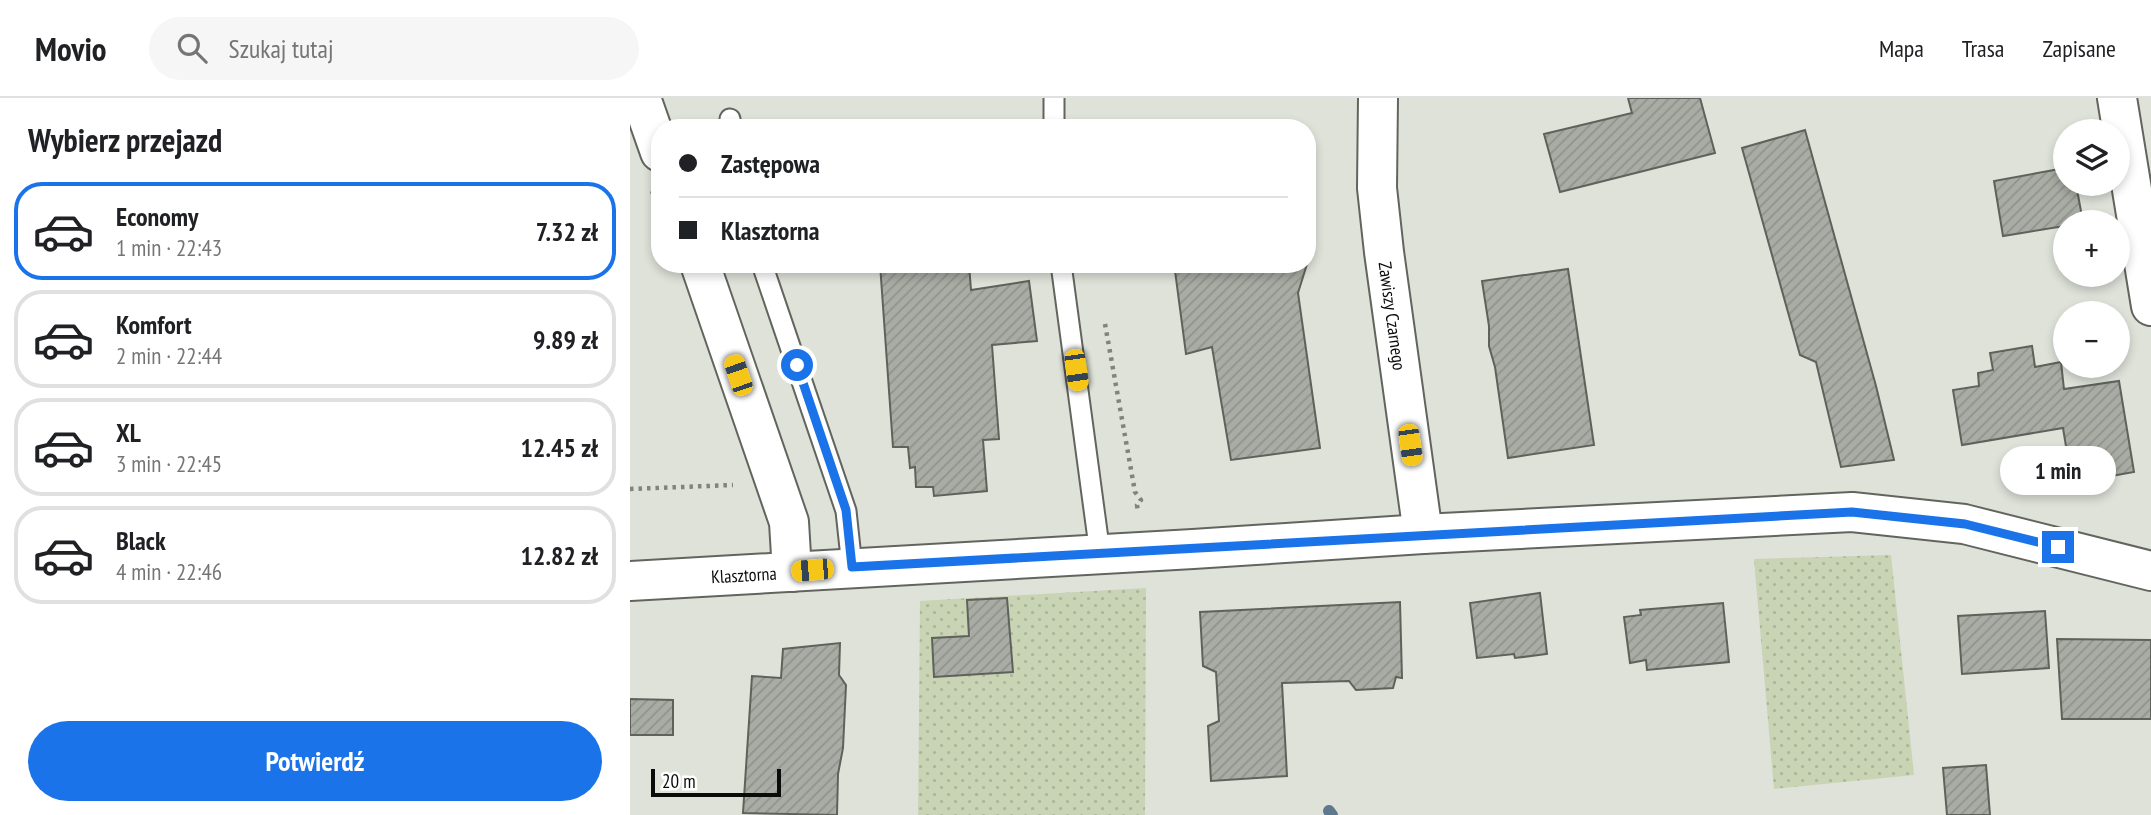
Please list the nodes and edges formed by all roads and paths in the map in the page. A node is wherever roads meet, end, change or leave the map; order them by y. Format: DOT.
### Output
graph roads {
  1 [pos="641,98"];
  2 [pos="1054,98"];
  3 [pos="1378,98"];
  4 [pos="2116,98"];
  5 [pos="1054,119"];
  6 [pos="651,126"];
  7 [pos="703,273"];
  8 [pos="765,273"];
  9 [pos="1062,273"];
  10 [pos="2151,306"];
  11 [pos="1104,318"];
  12 [pos="741,484"];
  13 [pos="630,489"];
  14 [pos="1141,500"];
  15 [pos="1423,534"];
  16 [pos="1100,554"];
  17 [pos="852,567"];
  18 [pos="2151,571"];
  19 [pos="792,572"];
  20 [pos="630,581"];
  1 -- 6 [label="street"];
  2 -- 5 [label="lane"];
  3 -- 15 [label="street, Zawiszy Czarnego"];
  4 -- 10 [label="street"];
  7 -- 19 [label="street"];
  8 -- 17 [label="lane"];
  9 -- 16 [label="lane"];
  11 -- 14 [label="path"];
  12 -- 13 [label="path"];
  15 -- 16 [label="street, Klasztorna"];
  15 -- 18 [label="street, Klasztorna"];
  16 -- 17 [label="street, Klasztorna"];
  17 -- 19 [label="street, Klasztorna"];
  19 -- 20 [label="street, Klasztorna"];
}
